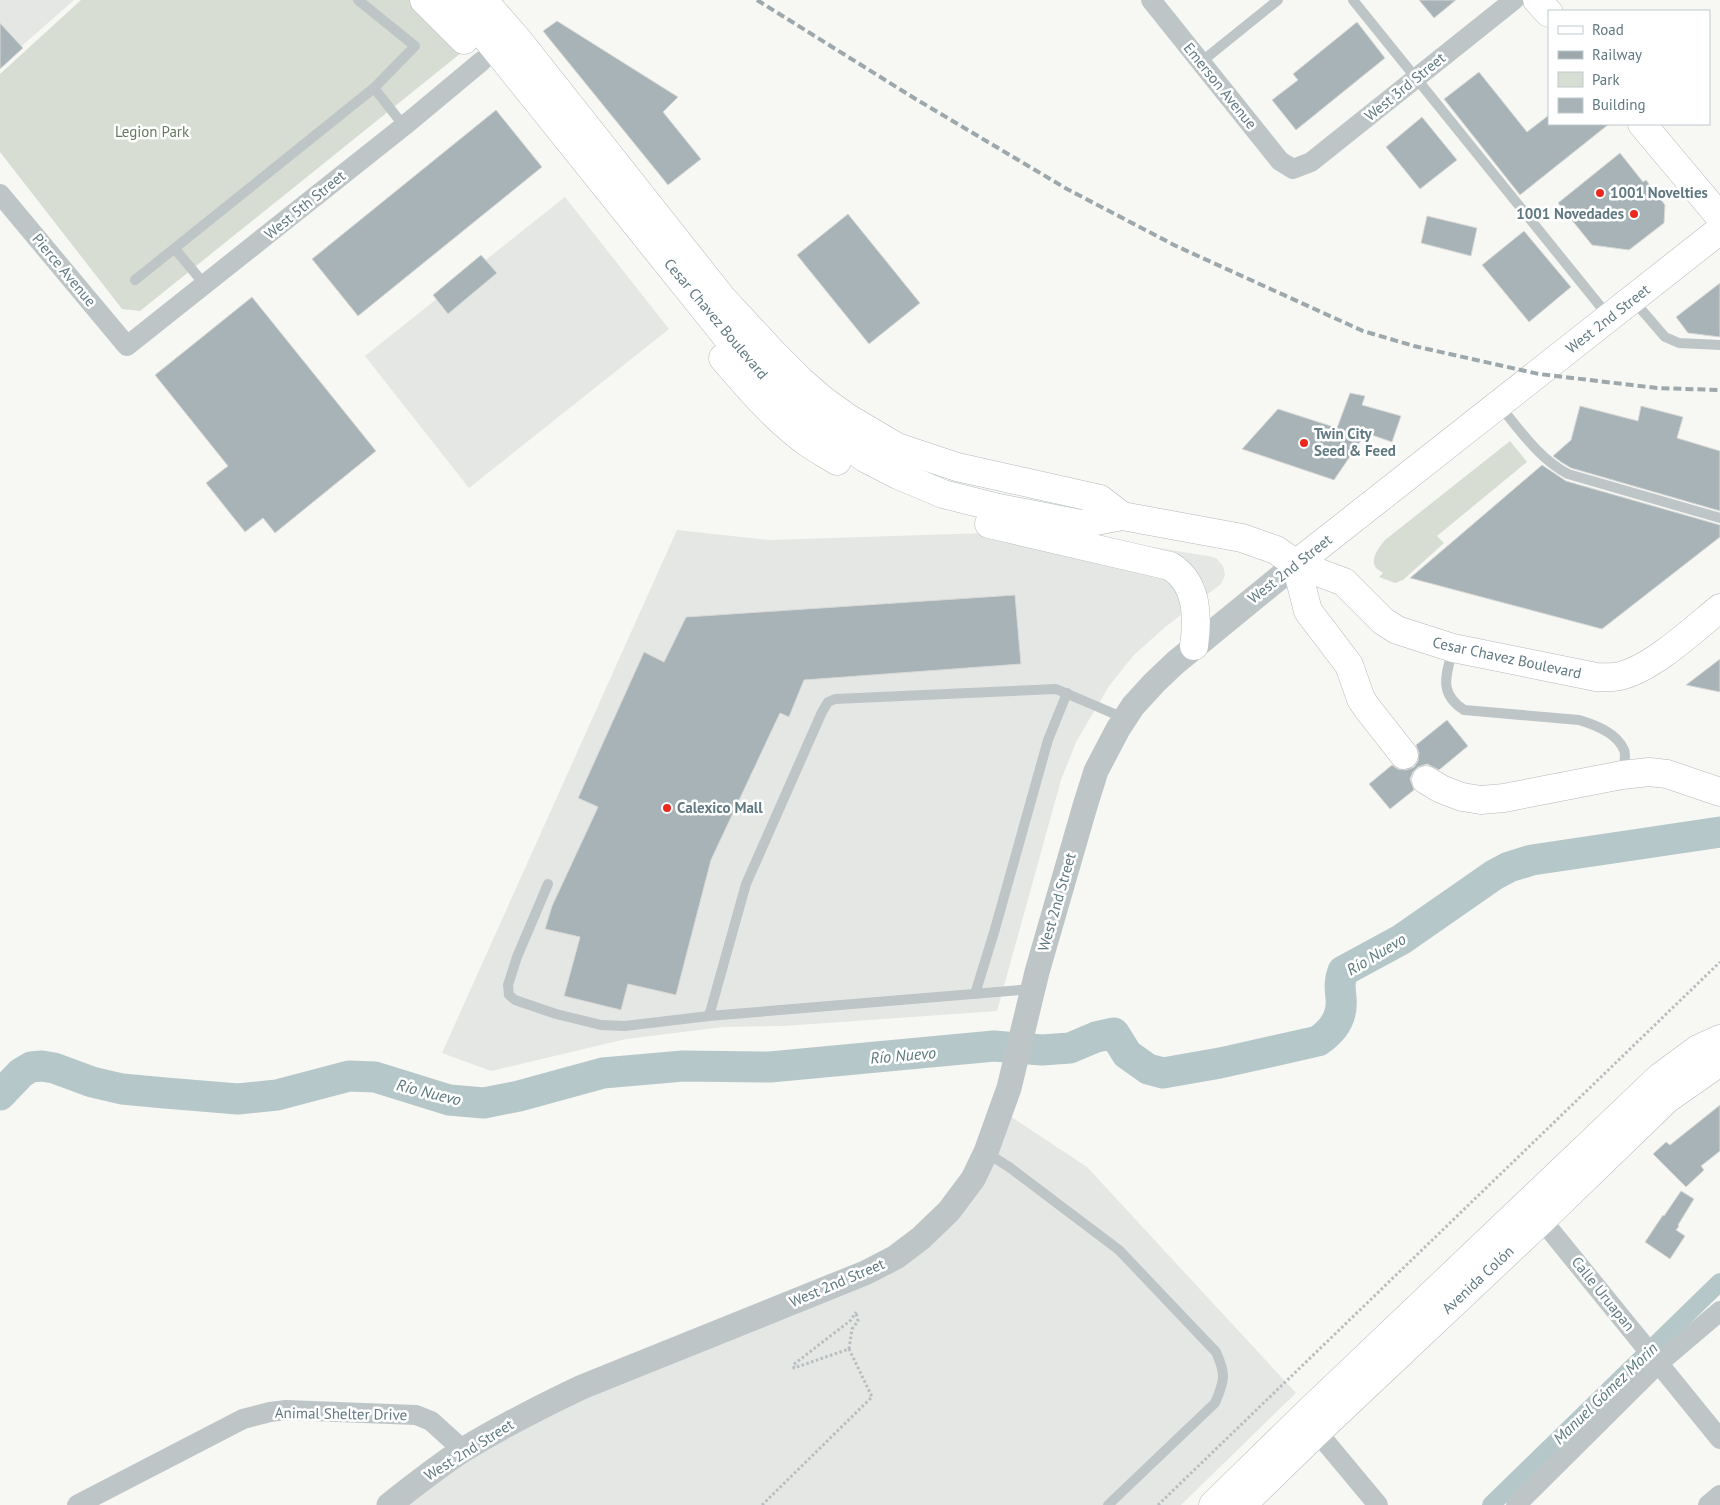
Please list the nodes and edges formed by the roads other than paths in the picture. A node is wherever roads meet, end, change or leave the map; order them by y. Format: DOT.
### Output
graph roads {
  1 [pos="358,0"];
  2 [pos="424,0"];
  3 [pos="452,0"];
  4 [pos="483,0"];
  5 [pos="1151,0"];
  6 [pos="1278,0"];
  7 [pos="1353,0"];
  8 [pos="1514,0"];
  9 [pos="1537,0"];
  10 [pos="1548,12"];
  11 [pos="482,61"];
  12 [pos="1201,62"];
  13 [pos="1416,78"];
  14 [pos="374,88"];
  15 [pos="1643,125"];
  16 [pos="404,126"];
  17 [pos="1293,169"];
  18 [pos="0,194"];
  19 [pos="1720,217"];
  20 [pos="1720,230"];
  21 [pos="175,249"];
  22 [pos="136,280"];
  23 [pos="205,285"];
  24 [pos="1632,300"];
  25 [pos="1609,318"];
  26 [pos="127,346"];
  27 [pos="1720,346"];
  28 [pos="1499,406"];
  29 [pos="1122,516"];
  30 [pos="1720,518"];
  31 [pos="1296,564"];
  32 [pos="1720,608"];
  33 [pos="1194,646"];
  34 [pos="1453,648"];
  35 [pos="1068,693"];
  36 [pos="1125,718"];
  37 [pos="1404,755"];
  38 [pos="1622,775"];
  39 [pos="1426,780"];
  40 [pos="1708,788"];
  41 [pos="548,884"];
  42 [pos="1032,989"];
  43 [pos="975,994"];
  44 [pos="709,1016"];
  45 [pos="1719,1058"];
  46 [pos="986,1152"];
  47 [pos="1542,1220"];
  48 [pos="1720,1311"];
  49 [pos="1658,1363"];
  50 [pos="1310,1424"];
  51 [pos="1720,1439"];
  52 [pos="463,1450"];
  53 [pos="1720,1495"];
  54 [pos="77,1505"];
  55 [pos="389,1505"];
  56 [pos="1108,1505"];
  57 [pos="1213,1505"];
  58 [pos="1242,1505"];
  59 [pos="1378,1505"];
  60 [pos="1516,1505"];
  61 [pos="1708,1505"];
  1 -- 14 [label="lane"];
  2 -- 11 [label="main road"];
  3 -- 29 [label="main road, Cesar Chavez Boulevard"];
  4 -- 29 [label="main road, Cesar Chavez Boulevard"];
  5 -- 12 [label="street, Emerson Avenue"];
  6 -- 12 [label="lane"];
  7 -- 13 [label="lane"];
  8 -- 13 [label="street, West 3rd Street"];
  9 -- 10 [label="main road"];
  11 -- 16 [label="street, West 5th Street"];
  11 -- 33 [label="main road"];
  12 -- 17 [label="street, Emerson Avenue"];
  13 -- 17 [label="street, West 3rd Street"];
  13 -- 25 [label="lane"];
  14 -- 16 [label="lane"];
  14 -- 21 [label="lane"];
  15 -- 19 [label="main road"];
  16 -- 23 [label="street, West 5th Street"];
  18 -- 26 [label="street, Pierce Avenue"];
  20 -- 24 [label="main road, West 2nd Street"];
  21 -- 22 [label="lane"];
  21 -- 23 [label="lane"];
  23 -- 26 [label="street, West 5th Street"];
  24 -- 25 [label="main road, West 2nd Street"];
  24 -- 27 [label="lane"];
  25 -- 28 [label="main road, West 2nd Street"];
  28 -- 30 [label="lane"];
  28 -- 31 [label="main road, West 2nd Street"];
  29 -- 31 [label="main road, Cesar Chavez Boulevard"];
  31 -- 33 [label="street, West 2nd Street"];
  31 -- 34 [label="main road, Cesar Chavez Boulevard"];
  31 -- 37 [label="main road"];
  32 -- 34 [label="main road, Cesar Chavez Boulevard"];
  33 -- 36 [label="street, West 2nd Street"];
  34 -- 38 [label="lane"];
  35 -- 36 [label="lane"];
  35 -- 43 [label="lane"];
  35 -- 44 [label="lane"];
  36 -- 42 [label="street, West 2nd Street"];
  38 -- 39 [label="main road"];
  38 -- 40 [label="main road"];
  41 -- 44 [label="lane"];
  42 -- 43 [label="lane"];
  42 -- 46 [label="street, West 2nd Street"];
  43 -- 44 [label="lane"];
  45 -- 47 [label="main road, Avenida Colón"];
  45 -- 50 [label="main road, Avenida Colón"];
  46 -- 52 [label="street, West 2nd Street"];
  46 -- 56 [label="lane"];
  47 -- 49 [label="street, Calle Uruapan"];
  47 -- 50 [label="main road, Avenida Colón"];
  48 -- 49 [label="street"];
  49 -- 51 [label="street, Calle Uruapan"];
  49 -- 60 [label="street"];
  50 -- 57 [label="main road"];
  50 -- 58 [label="main road, Avenida Colón"];
  50 -- 59 [label="street"];
  52 -- 54 [label="street, Animal Shelter Drive"];
  52 -- 55 [label="street, West 2nd Street"];
  53 -- 61 [label="street"];
}
